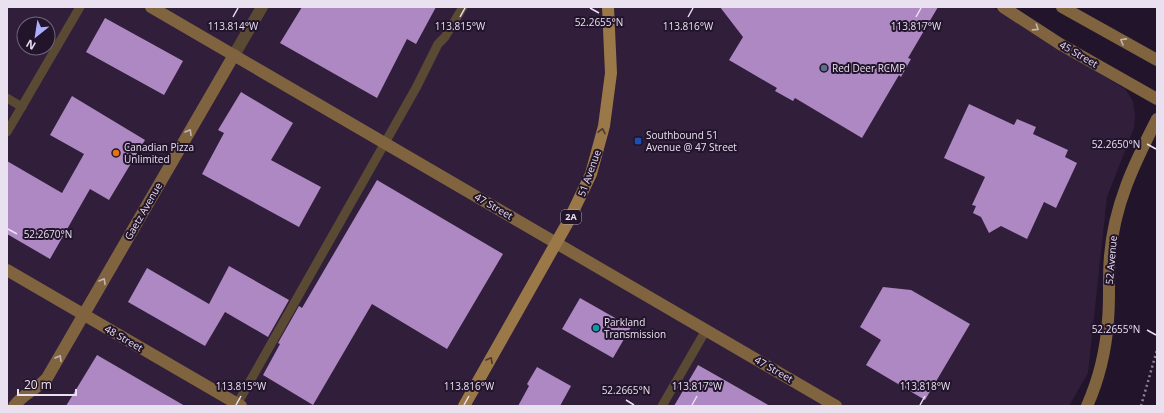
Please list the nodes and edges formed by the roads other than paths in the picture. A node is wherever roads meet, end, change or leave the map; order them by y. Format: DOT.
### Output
graph roads {
  1 [pos="80,7"];
  2 [pos="151,7"];
  3 [pos="262,7"];
  4 [pos="463,7"];
  5 [pos="608,7"];
  6 [pos="1003,7"];
  7 [pos="1062,7"];
  8 [pos="234,55"];
  9 [pos="1157,60"];
  10 [pos="7,98"];
  11 [pos="1157,99"];
  12 [pos="22,107"];
  13 [pos="1157,119"];
  14 [pos="7,132"];
  15 [pos="384,143"];
  16 [pos="556,243"];
  17 [pos="7,270"];
  18 [pos="84,315"];
  19 [pos="706,330"];
  20 [pos="238,405"];
  21 [pos="14,406"];
  22 [pos="464,406"];
  23 [pos="662,406"];
  24 [pos="836,406"];
  25 [pos="1087,406"];
  1 -- 12 [label="lane"];
  2 -- 8 [label="street, 47 Street"];
  3 -- 8 [label="street, Gaetz Avenue"];
  4 -- 15 [label="lane"];
  16 -- 5 [label="main road, 51 Avenue / 2A, one-way"];
  6 -- 11 [label="street, 45 Street, one-way"];
  9 -- 7 [label="street, one-way"];
  8 -- 15 [label="street, 47 Street"];
  18 -- 8 [label="street, Gaetz Avenue, one-way"];
  10 -- 12 [label="lane"];
  12 -- 14 [label="lane"];
  13 -- 25 [label="street, 52 Avenue"];
  15 -- 16 [label="street, 47 Street"];
  15 -- 20 [label="lane"];
  16 -- 19 [label="street, 47 Street"];
  22 -- 16 [label="main road, 51 Avenue / 2A, one-way"];
  17 -- 18 [label="street, 48 Street"];
  18 -- 20 [label="street, 48 Street"];
  21 -- 18 [label="street, Gaetz Avenue, one-way"];
  19 -- 23 [label="lane"];
  19 -- 24 [label="street, 47 Street"];
}
